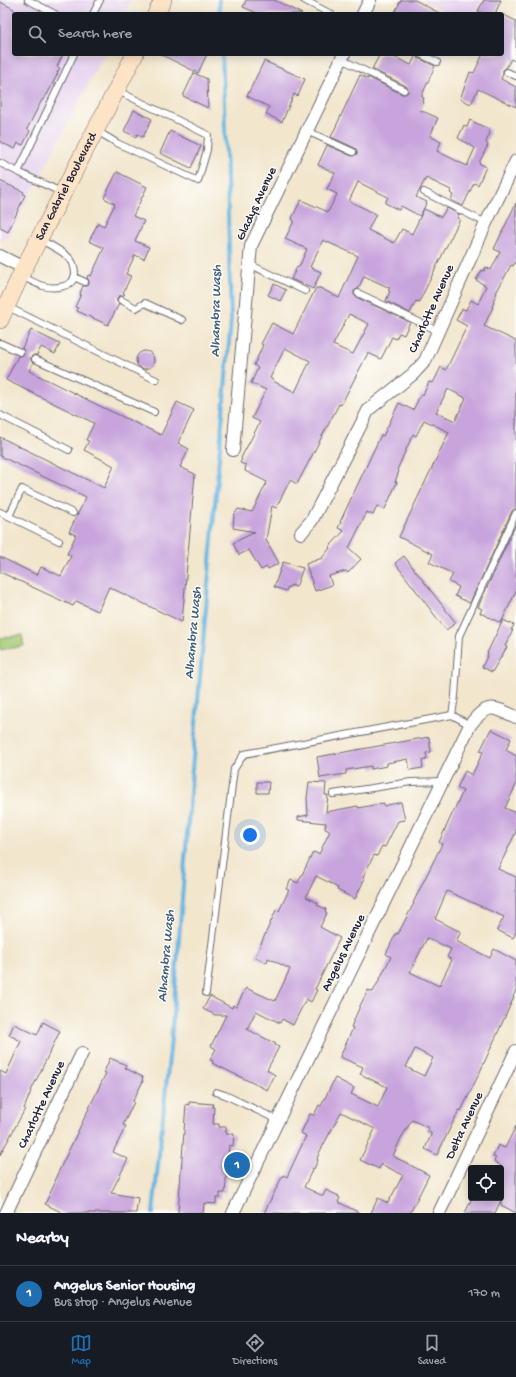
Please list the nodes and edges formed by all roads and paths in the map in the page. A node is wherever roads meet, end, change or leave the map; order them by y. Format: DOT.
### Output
graph roads {
  1 [pos="28,0"];
  2 [pos="100,0"];
  3 [pos="163,0"];
  4 [pos="304,0"];
  5 [pos="370,0"];
  6 [pos="51,12"];
  7 [pos="94,12"];
  8 [pos="157,12"];
  9 [pos="327,12"];
  10 [pos="364,12"];
  11 [pos="73,56"];
  12 [pos="133,56"];
  13 [pos="424,56"];
  14 [pos="343,57"];
  15 [pos="437,62"];
  16 [pos="507,72"];
  17 [pos="516,76"];
  18 [pos="116,90"];
  19 [pos="404,90"];
  20 [pos="96,130"];
  21 [pos="307,131"];
  22 [pos="354,152"];
  23 [pos="516,161"];
  24 [pos="0,163"];
  25 [pos="18,172"];
  26 [pos="424,192"];
  27 [pos="63,193"];
  28 [pos="486,223"];
  29 [pos="39,239"];
  30 [pos="0,256"];
  31 [pos="249,264"];
  32 [pos="22,272"];
  33 [pos="74,277"];
  34 [pos="85,282"];
  35 [pos="305,292"];
  36 [pos="358,293"];
  37 [pos="121,300"];
  38 [pos="3,313"];
  39 [pos="182,320"];
  40 [pos="438,331"];
  41 [pos="0,343"];
  42 [pos="20,352"];
  43 [pos="35,359"];
  44 [pos="156,380"];
  45 [pos="154,412"];
  46 [pos="0,415"];
  47 [pos="69,450"];
  48 [pos="234,450"];
  49 [pos="0,512"];
  50 [pos="516,512"];
  51 [pos="73,513"];
  52 [pos="9,516"];
  53 [pos="301,533"];
  54 [pos="58,541"];
  55 [pos="452,716"];
  56 [pos="516,717"];
  57 [pos="470,725"];
  58 [pos="443,781"];
  59 [pos="333,794"];
  60 [pos="206,993"];
  61 [pos="516,1051"];
  62 [pos="82,1053"];
  63 [pos="216,1092"];
  64 [pos="278,1120"];
  65 [pos="6,1213"];
  66 [pos="232,1213"];
  67 [pos="439,1213"];
  1 -- 6 [label="lane"];
  2 -- 7 [label="lane"];
  3 -- 8 [label="main road"];
  4 -- 9 [label="lane"];
  5 -- 10 [label="street"];
  11 -- 25 [label="lane"];
  12 -- 18 [label="main road, San Gabriel Boulevard"];
  13 -- 15 [label="lane"];
  14 -- 19 [label="lane"];
  14 -- 21 [label="street, Gladys Avenue"];
  16 -- 17 [label="lane"];
  18 -- 20 [label="main road, San Gabriel Boulevard"];
  18 -- 20 [label="lane"];
  20 -- 27 [label="main road, San Gabriel Boulevard"];
  21 -- 22 [label="lane"];
  21 -- 31 [label="street, Gladys Avenue"];
  23 -- 28 [label="street, Charlotte Avenue"];
  24 -- 25 [label="lane"];
  25 -- 27 [label="lane"];
  26 -- 28 [label="lane"];
  27 -- 29 [label="main road, San Gabriel Boulevard"];
  28 -- 40 [label="street, Charlotte Avenue"];
  29 -- 32 [label="main road, San Gabriel Boulevard"];
  29 -- 33 [label="lane"];
  30 -- 32 [label="street"];
  31 -- 35 [label="lane"];
  31 -- 48 [label="street, Gladys Avenue"];
  32 -- 33 [label="lane"];
  32 -- 38 [label="main road, San Gabriel Boulevard"];
  33 -- 34 [label="lane"];
  36 -- 40 [label="lane"];
  37 -- 39 [label="lane"];
  38 -- 44 [label="lane"];
  40 -- 53 [label="street, Charlotte Avenue"];
  41 -- 42 [label="lane"];
  43 -- 45 [label="lane"];
  46 -- 47 [label="lane"];
  49 -- 52 [label="lane"];
  50 -- 55 [label="lane"];
  51 -- 52 [label="lane"];
  52 -- 54 [label="lane"];
  55 -- 57 [label="lane"];
  55 -- 60 [label="lane"];
  56 -- 57 [label="street, Angelus Avenue"];
  57 -- 58 [label="street, Angelus Avenue"];
  58 -- 59 [label="lane"];
  58 -- 64 [label="street, Angelus Avenue"];
  61 -- 67 [label="street, Delta Avenue"];
  62 -- 65 [label="street, Charlotte Avenue"];
  63 -- 64 [label="lane"];
  64 -- 66 [label="street, Angelus Avenue"];
}
